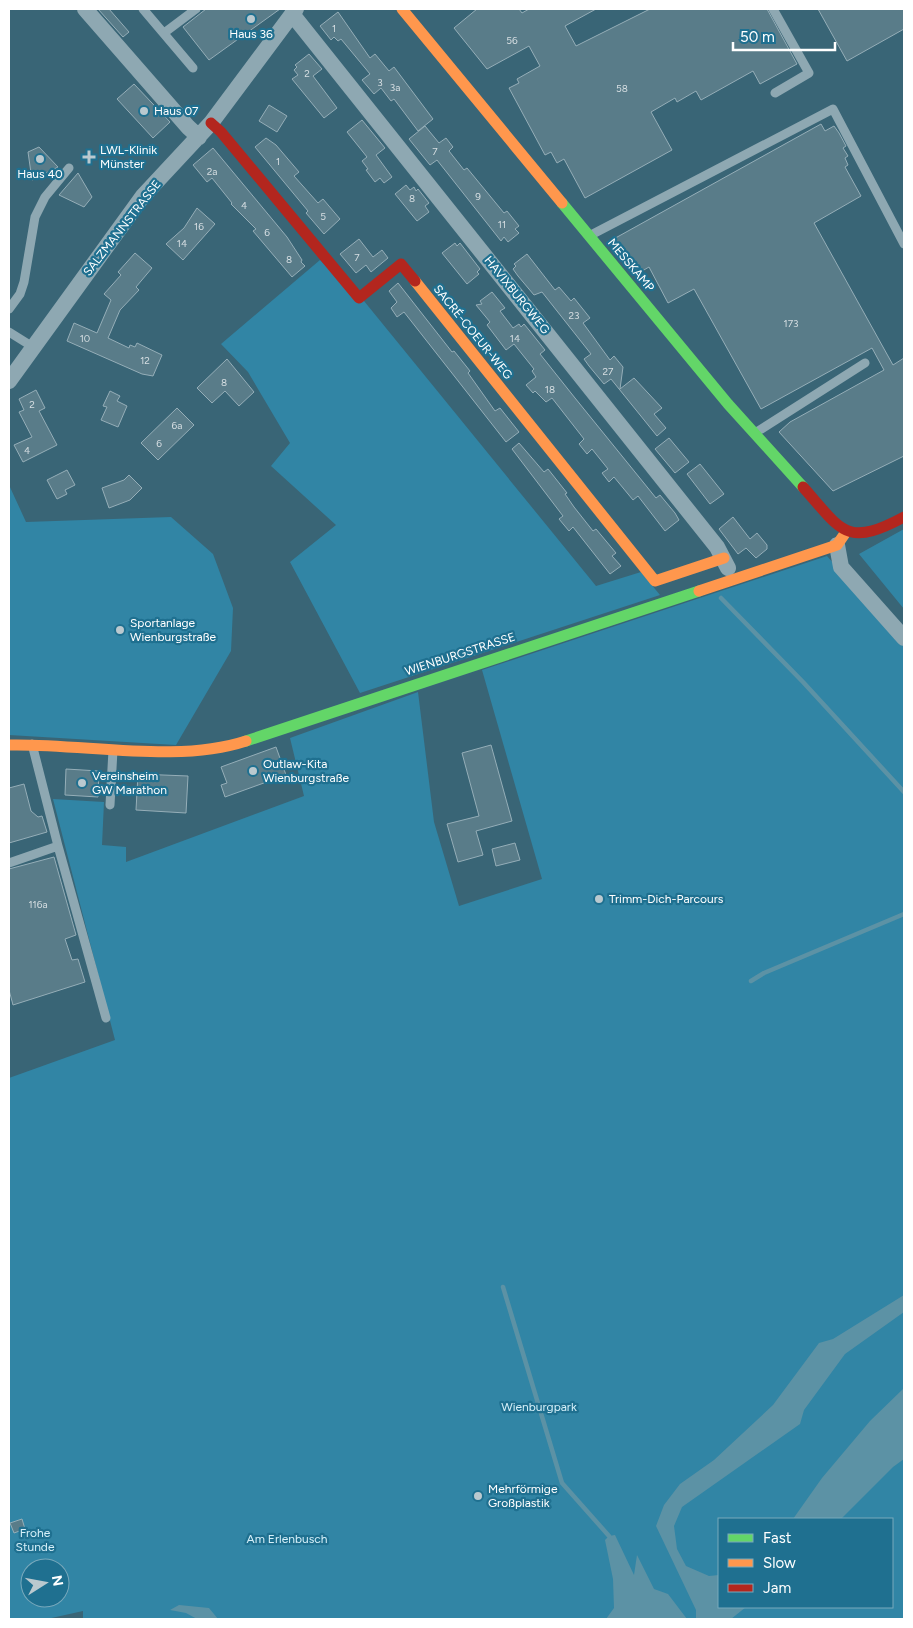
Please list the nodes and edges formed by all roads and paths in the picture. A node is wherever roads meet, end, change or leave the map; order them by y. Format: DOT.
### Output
graph roads {
  1 [pos="85,9"];
  2 [pos="142,9"];
  3 [pos="196,9"];
  4 [pos="402,9"];
  5 [pos="773,9"];
  6 [pos="294,11"];
  7 [pos="164,33"];
  8 [pos="193,68"];
  9 [pos="775,93"];
  10 [pos="211,123"];
  11 [pos="198,137"];
  12 [pos="69,168"];
  13 [pos="588,236"];
  14 [pos="904,244"];
  15 [pos="9,309"];
  16 [pos="9,332"];
  17 [pos="32,347"];
  18 [pos="865,363"];
  19 [pos="9,381"];
  20 [pos="754,434"];
  21 [pos="904,517"];
  22 [pos="842,539"];
  23 [pos="724,558"];
  24 [pos="733,581"];
  25 [pos="904,638"];
  26 [pos="32,744"];
  27 [pos="9,745"];
  28 [pos="114,747"];
  29 [pos="110,805"];
  30 [pos="58,846"];
  31 [pos="9,863"];
  32 [pos="106,1018"];
  1 -- 11 [label="street"];
  2 -- 7 [label="lane"];
  3 -- 7 [label="lane"];
  4 -- 13 [label="street, MESSKAMP"];
  5 -- 9 [label="lane"];
  6 -- 10 [label="street, SALZMANNSTRASSE"];
  6 -- 23 [label="street, HAVIXBURGWEG"];
  7 -- 8 [label="lane"];
  10 -- 11 [label="street, SALZMANNSTRASSE"];
  10 -- 23 [label="street, SACRÉ-COEUR-WEG"];
  11 -- 17 [label="street, SALZMANNSTRASSE"];
  12 -- 15 [label="lane"];
  13 -- 14 [label="lane"];
  13 -- 20 [label="street, MESSKAMP"];
  16 -- 17 [label="lane"];
  17 -- 19 [label="street, SALZMANNSTRASSE"];
  18 -- 20 [label="lane"];
  20 -- 22 [label="street, MESSKAMP"];
  21 -- 22 [label="street, WIENBURGSTRASSE"];
  22 -- 24 [label="street, WIENBURGSTRASSE"];
  22 -- 25 [label="street"];
  23 -- 24 [label="street, HAVIXBURGWEG"];
  24 -- 28 [label="street, WIENBURGSTRASSE"];
  26 -- 27 [label="street, WIENBURGSTRASSE"];
  26 -- 28 [label="street, WIENBURGSTRASSE"];
  26 -- 30 [label="lane"];
  28 -- 29 [label="lane"];
  30 -- 31 [label="lane"];
  30 -- 32 [label="lane"];
}
